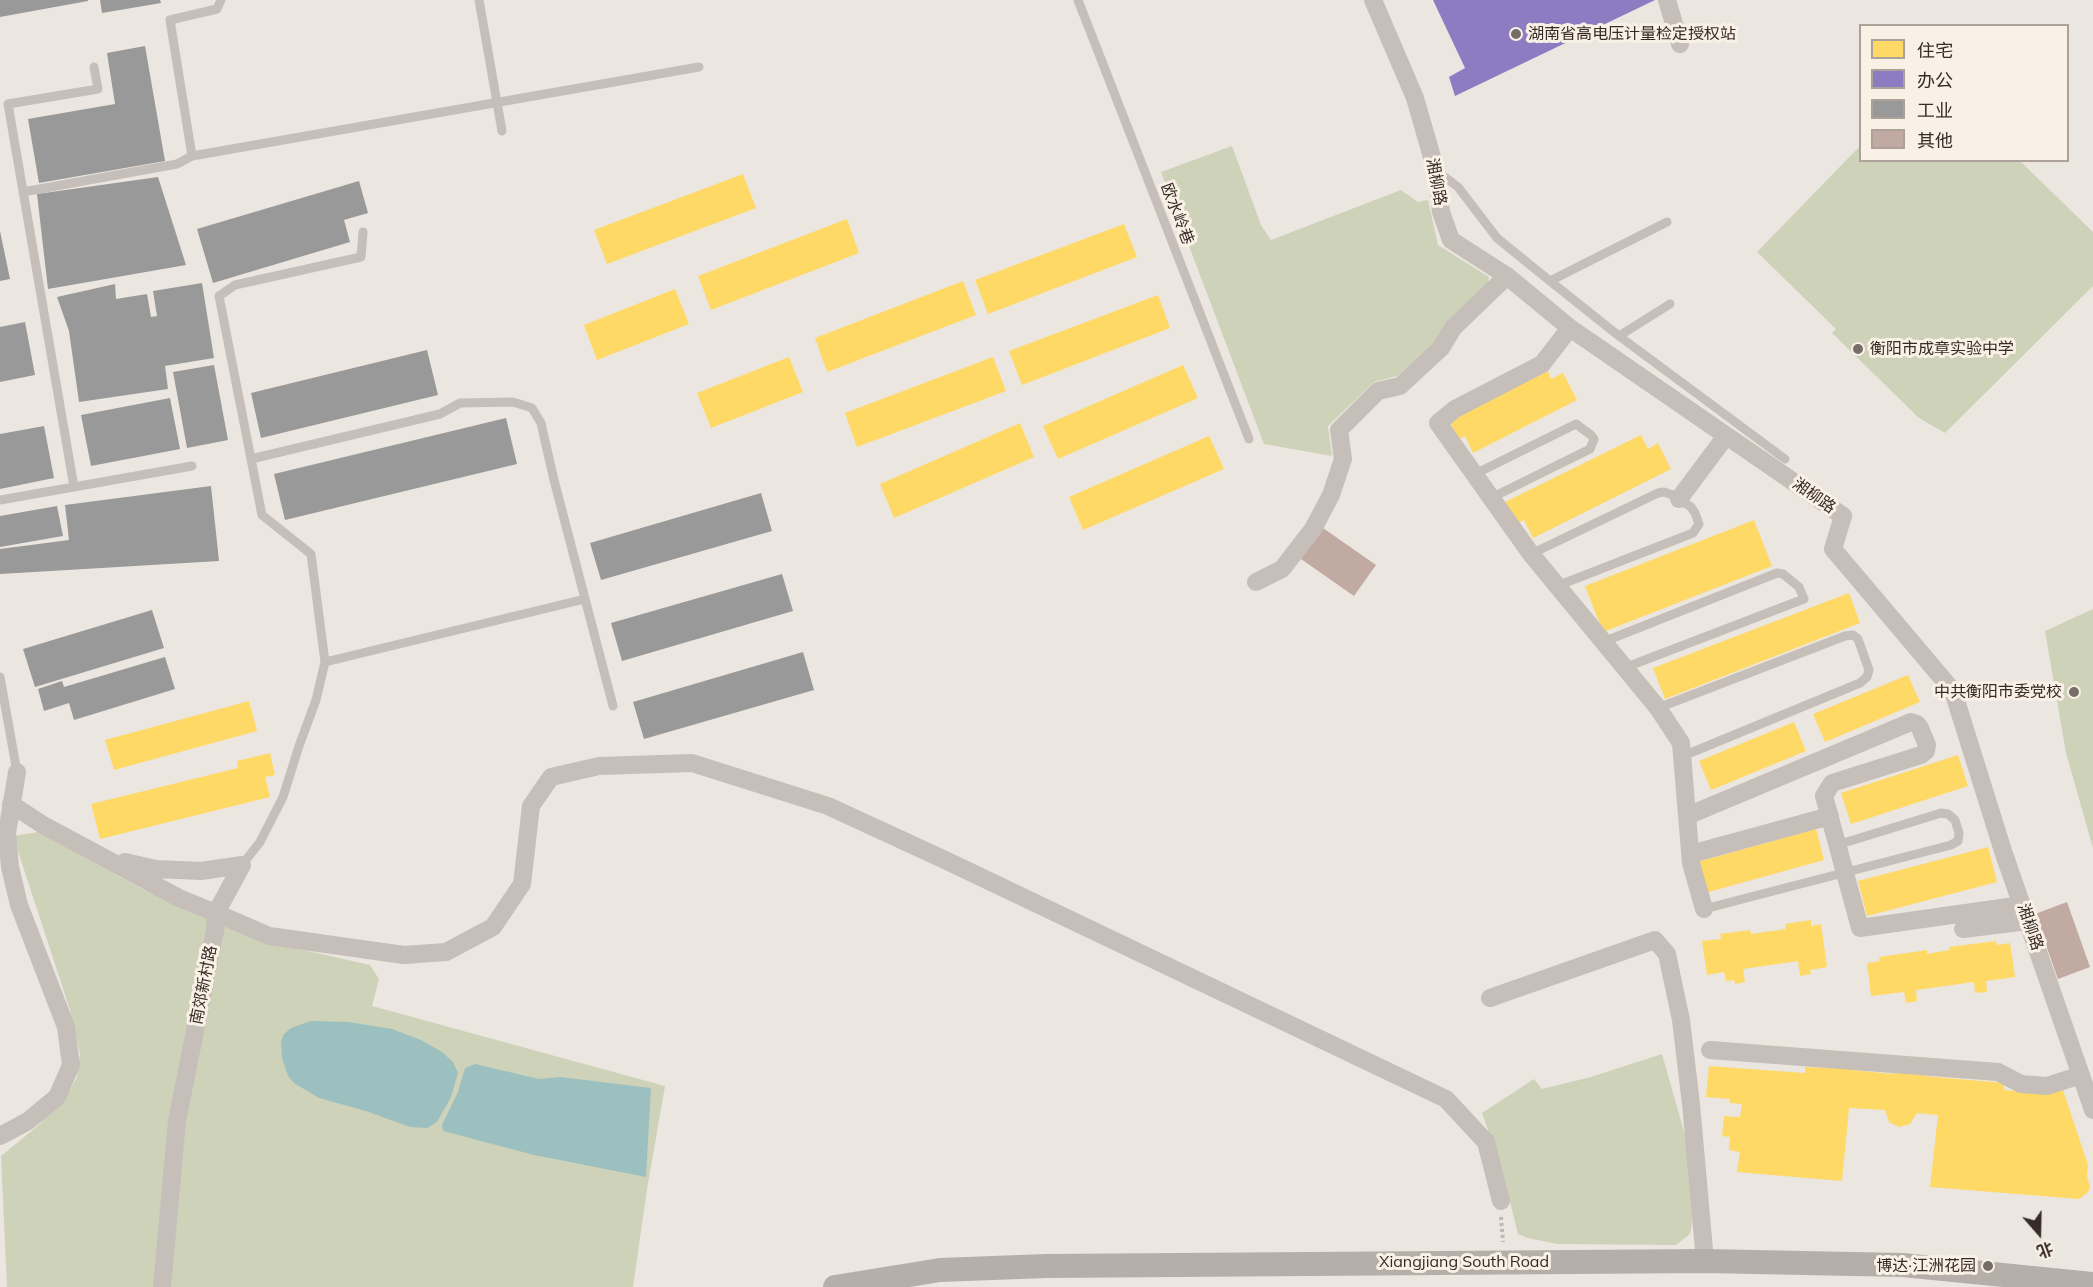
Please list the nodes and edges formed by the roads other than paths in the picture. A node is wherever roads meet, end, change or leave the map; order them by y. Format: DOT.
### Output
graph roads {
  1 [pos="221,0"];
  2 [pos="479,0"];
  3 [pos="1078,0"];
  4 [pos="1373,0"];
  5 [pos="1667,0"];
  6 [pos="1680,44"];
  7 [pos="94,67"];
  8 [pos="699,67"];
  9 [pos="497,103"];
  10 [pos="502,131"];
  11 [pos="192,156"];
  12 [pos="1436,171"];
  13 [pos="23,192"];
  14 [pos="1666,222"];
  15 [pos="363,232"];
  16 [pos="1506,276"];
  17 [pos="1550,281"];
  18 [pos="1670,304"];
  19 [pos="1570,328"];
  20 [pos="1619,336"];
  21 [pos="1726,436"];
  22 [pos="1248,439"];
  23 [pos="251,459"];
  24 [pos="1785,459"];
  25 [pos="192,466"];
  26 [pos="1474,474"];
  27 [pos="74,487"];
  28 [pos="1491,498"];
  29 [pos="1679,499"];
  30 [pos="0,500"];
  31 [pos="1531,554"];
  32 [pos="1256,582"];
  33 [pos="1557,586"];
  34 [pos="585,599"];
  35 [pos="1603,642"];
  36 [pos="325,662"];
  37 [pos="1624,668"];
  38 [pos="0,677"];
  39 [pos="613,706"];
  40 [pos="1658,708"];
  41 [pos="1683,756"];
  42 [pos="17,772"];
  43 [pos="10,804"];
  44 [pos="1687,816"];
  45 [pos="1830,816"];
  46 [pos="1837,845"];
  47 [pos="1691,854"];
  48 [pos="102,857"];
  49 [pos="242,865"];
  50 [pos="1845,873"];
  51 [pos="1704,909"];
  52 [pos="216,913"];
  53 [pos="2025,913"];
  54 [pos="1982,919"];
  55 [pos="1963,929"];
  56 [pos="1490,999"];
  57 [pos="1710,1050"];
  58 [pos="2081,1075"];
  59 [pos="2093,1110"];
  60 [pos="0,1136"];
  61 [pos="1501,1201"];
  62 [pos="1705,1261"];
  63 [pos="2093,1284"];
  64 [pos="162,1287"];
  65 [pos="835,1287"];
  1 -- 11 [label="lane"];
  2 -- 9 [label="lane"];
  3 -- 22 [label="lane, 欧水岭巷"];
  4 -- 12 [label="street, 湘柳路"];
  5 -- 6 [label="street"];
  7 -- 13 [label="lane"];
  8 -- 9 [label="lane"];
  9 -- 10 [label="lane"];
  9 -- 11 [label="lane"];
  11 -- 13 [label="lane"];
  12 -- 16 [label="street, 湘柳路"];
  12 -- 17 [label="lane"];
  13 -- 27 [label="lane"];
  14 -- 17 [label="lane"];
  15 -- 23 [label="lane"];
  16 -- 19 [label="street, 湘柳路"];
  16 -- 32 [label="street"];
  17 -- 20 [label="lane"];
  18 -- 20 [label="lane"];
  19 -- 21 [label="street, 湘柳路"];
  19 -- 26 [label="street"];
  20 -- 24 [label="lane"];
  21 -- 29 [label="street"];
  21 -- 53 [label="street, 湘柳路"];
  23 -- 34 [label="lane"];
  23 -- 36 [label="lane"];
  25 -- 27 [label="lane"];
  26 -- 28 [label="street"];
  26 -- 28 [label="lane"];
  27 -- 30 [label="lane"];
  28 -- 31 [label="street"];
  29 -- 31 [label="lane"];
  29 -- 33 [label="lane"];
  31 -- 33 [label="street"];
  33 -- 35 [label="street"];
  34 -- 36 [label="lane"];
  34 -- 39 [label="lane"];
  35 -- 37 [label="street"];
  35 -- 37 [label="lane"];
  36 -- 49 [label="lane"];
  37 -- 40 [label="street"];
  38 -- 42 [label="lane"];
  40 -- 41 [label="street"];
  40 -- 41 [label="lane"];
  41 -- 44 [label="street"];
  42 -- 43 [label="street"];
  43 -- 48 [label="street"];
  43 -- 60 [label="street"];
  44 -- 45 [label="street"];
  44 -- 47 [label="street"];
  45 -- 46 [label="street"];
  45 -- 47 [label="street"];
  46 -- 50 [label="street"];
  46 -- 50 [label="lane"];
  47 -- 51 [label="street"];
  48 -- 49 [label="street"];
  48 -- 52 [label="street"];
  49 -- 52 [label="street"];
  50 -- 51 [label="lane"];
  50 -- 54 [label="street"];
  52 -- 61 [label="street"];
  52 -- 64 [label="street, 南郊新村路"];
  53 -- 54 [label="street"];
  53 -- 58 [label="street, 湘柳路"];
  54 -- 55 [label="street"];
  56 -- 62 [label="street"];
  57 -- 58 [label="street"];
  58 -- 59 [label="street, 湘柳路"];
  62 -- 63 [label="main road, Xiangjiang South Road"];
  62 -- 65 [label="main road, Xiangjiang South Road"];
}
